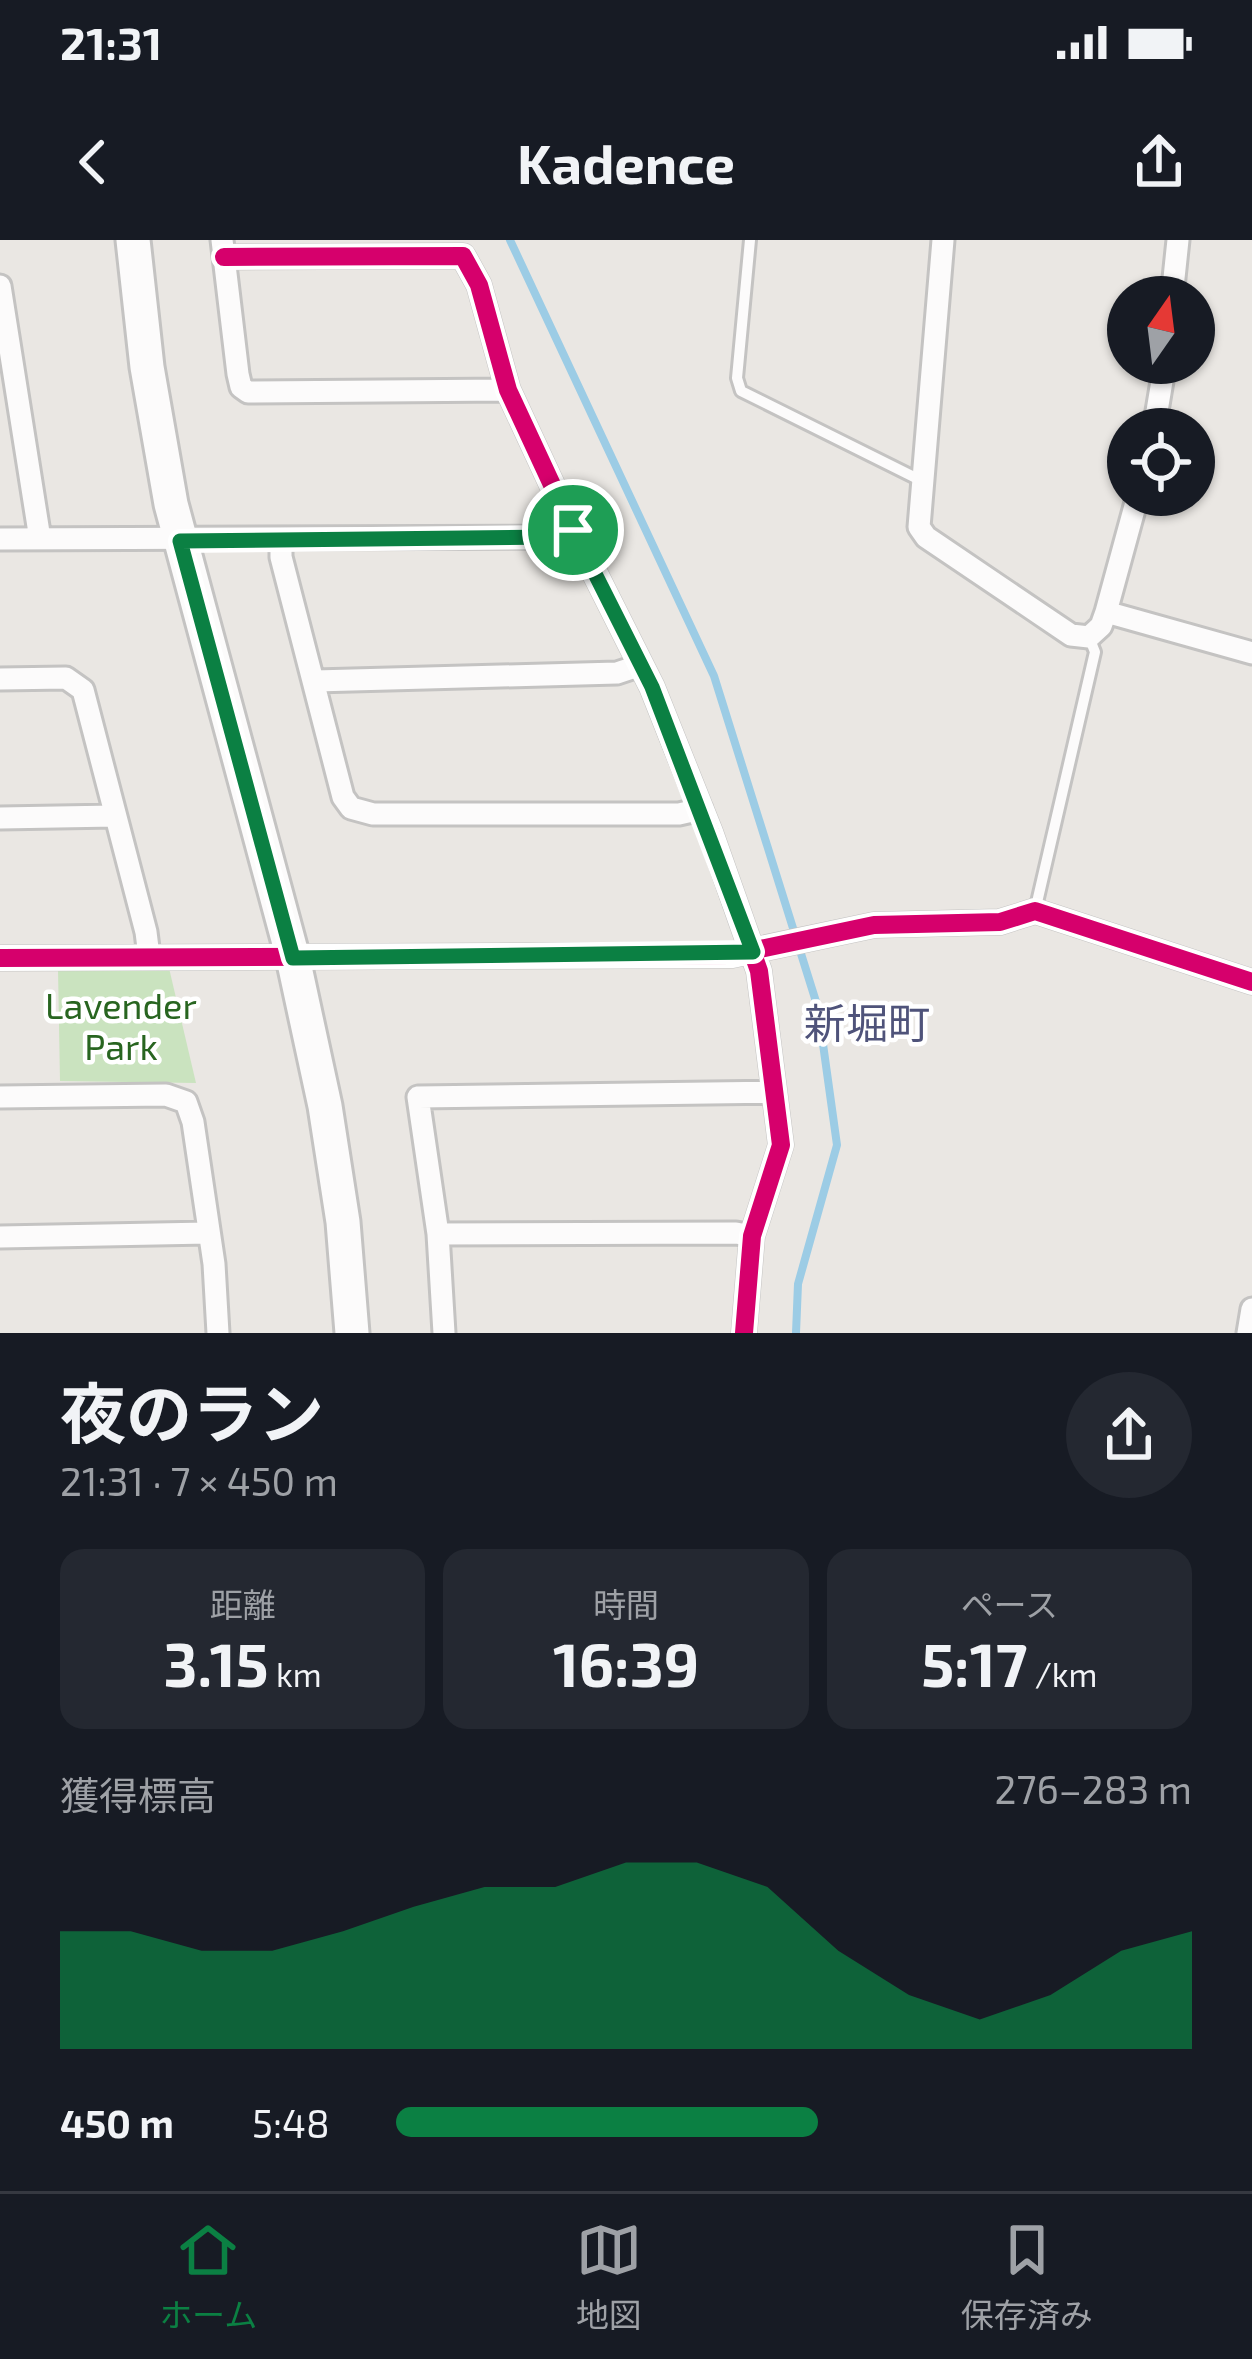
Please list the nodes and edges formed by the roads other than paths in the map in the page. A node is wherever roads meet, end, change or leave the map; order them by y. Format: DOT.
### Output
graph roads {
  1 [pos="134,240"];
  2 [pos="751,240"];
  3 [pos="943,240"];
  4 [pos="1178,240"];
  5 [pos="223,249"];
  6 [pos="1174,276"];
  7 [pos="0,286"];
  8 [pos="508,390"];
  9 [pos="8,402"];
  10 [pos="924,482"];
  11 [pos="1132,516"];
  12 [pos="573,530"];
  13 [pos="40,538"];
  14 [pos="0,539"];
  15 [pos="281,540"];
  16 [pos="180,541"];
  17 [pos="1106,612"];
  18 [pos="1089,637"];
  19 [pos="1252,653"];
  20 [pos="641,665"];
  21 [pos="0,679"];
  22 [pos="315,680"];
  23 [pos="701,809"];
  24 [pos="115,816"];
  25 [pos="0,818"];
  26 [pos="1035,911"];
  27 [pos="753,952"];
  28 [pos="149,956"];
  29 [pos="0,958"];
  30 [pos="293,958"];
  31 [pos="1252,982"];
  32 [pos="774,1092"];
  33 [pos="0,1096"];
  34 [pos="208,1233"];
  35 [pos="438,1234"];
  36 [pos="752,1236"];
  37 [pos="0,1237"];
  38 [pos="1252,1309"];
  39 [pos="218,1333"];
  40 [pos="352,1333"];
  41 [pos="444,1333"];
  42 [pos="744,1333"];
  43 [pos="1248,1333"];
  1 -- 16 [label="street"];
  2 -- 10 [label="lane"];
  3 -- 10 [label="street"];
  4 -- 6 [label="street"];
  5 -- 8 [label="street"];
  5 -- 8 [label="street"];
  7 -- 9 [label="street"];
  8 -- 12 [label="street"];
  9 -- 13 [label="street"];
  10 -- 18 [label="street"];
  11 -- 17 [label="street"];
  12 -- 15 [label="street"];
  12 -- 20 [label="street"];
  13 -- 14 [label="street"];
  13 -- 16 [label="street"];
  15 -- 16 [label="street"];
  15 -- 22 [label="street"];
  16 -- 30 [label="street"];
  17 -- 18 [label="street"];
  17 -- 19 [label="street"];
  18 -- 26 [label="lane"];
  20 -- 22 [label="street"];
  20 -- 23 [label="street"];
  21 -- 24 [label="street"];
  22 -- 23 [label="street"];
  23 -- 27 [label="street"];
  24 -- 25 [label="street"];
  24 -- 28 [label="street"];
  26 -- 27 [label="street"];
  26 -- 31 [label="street"];
  27 -- 30 [label="street"];
  27 -- 32 [label="street"];
  28 -- 29 [label="street"];
  28 -- 30 [label="street"];
  30 -- 40 [label="street"];
  32 -- 35 [label="street"];
  32 -- 36 [label="street"];
  33 -- 34 [label="street"];
  34 -- 37 [label="street"];
  34 -- 39 [label="street"];
  35 -- 36 [label="street"];
  35 -- 41 [label="street"];
  36 -- 42 [label="street"];
  38 -- 43 [label="street"];
}
